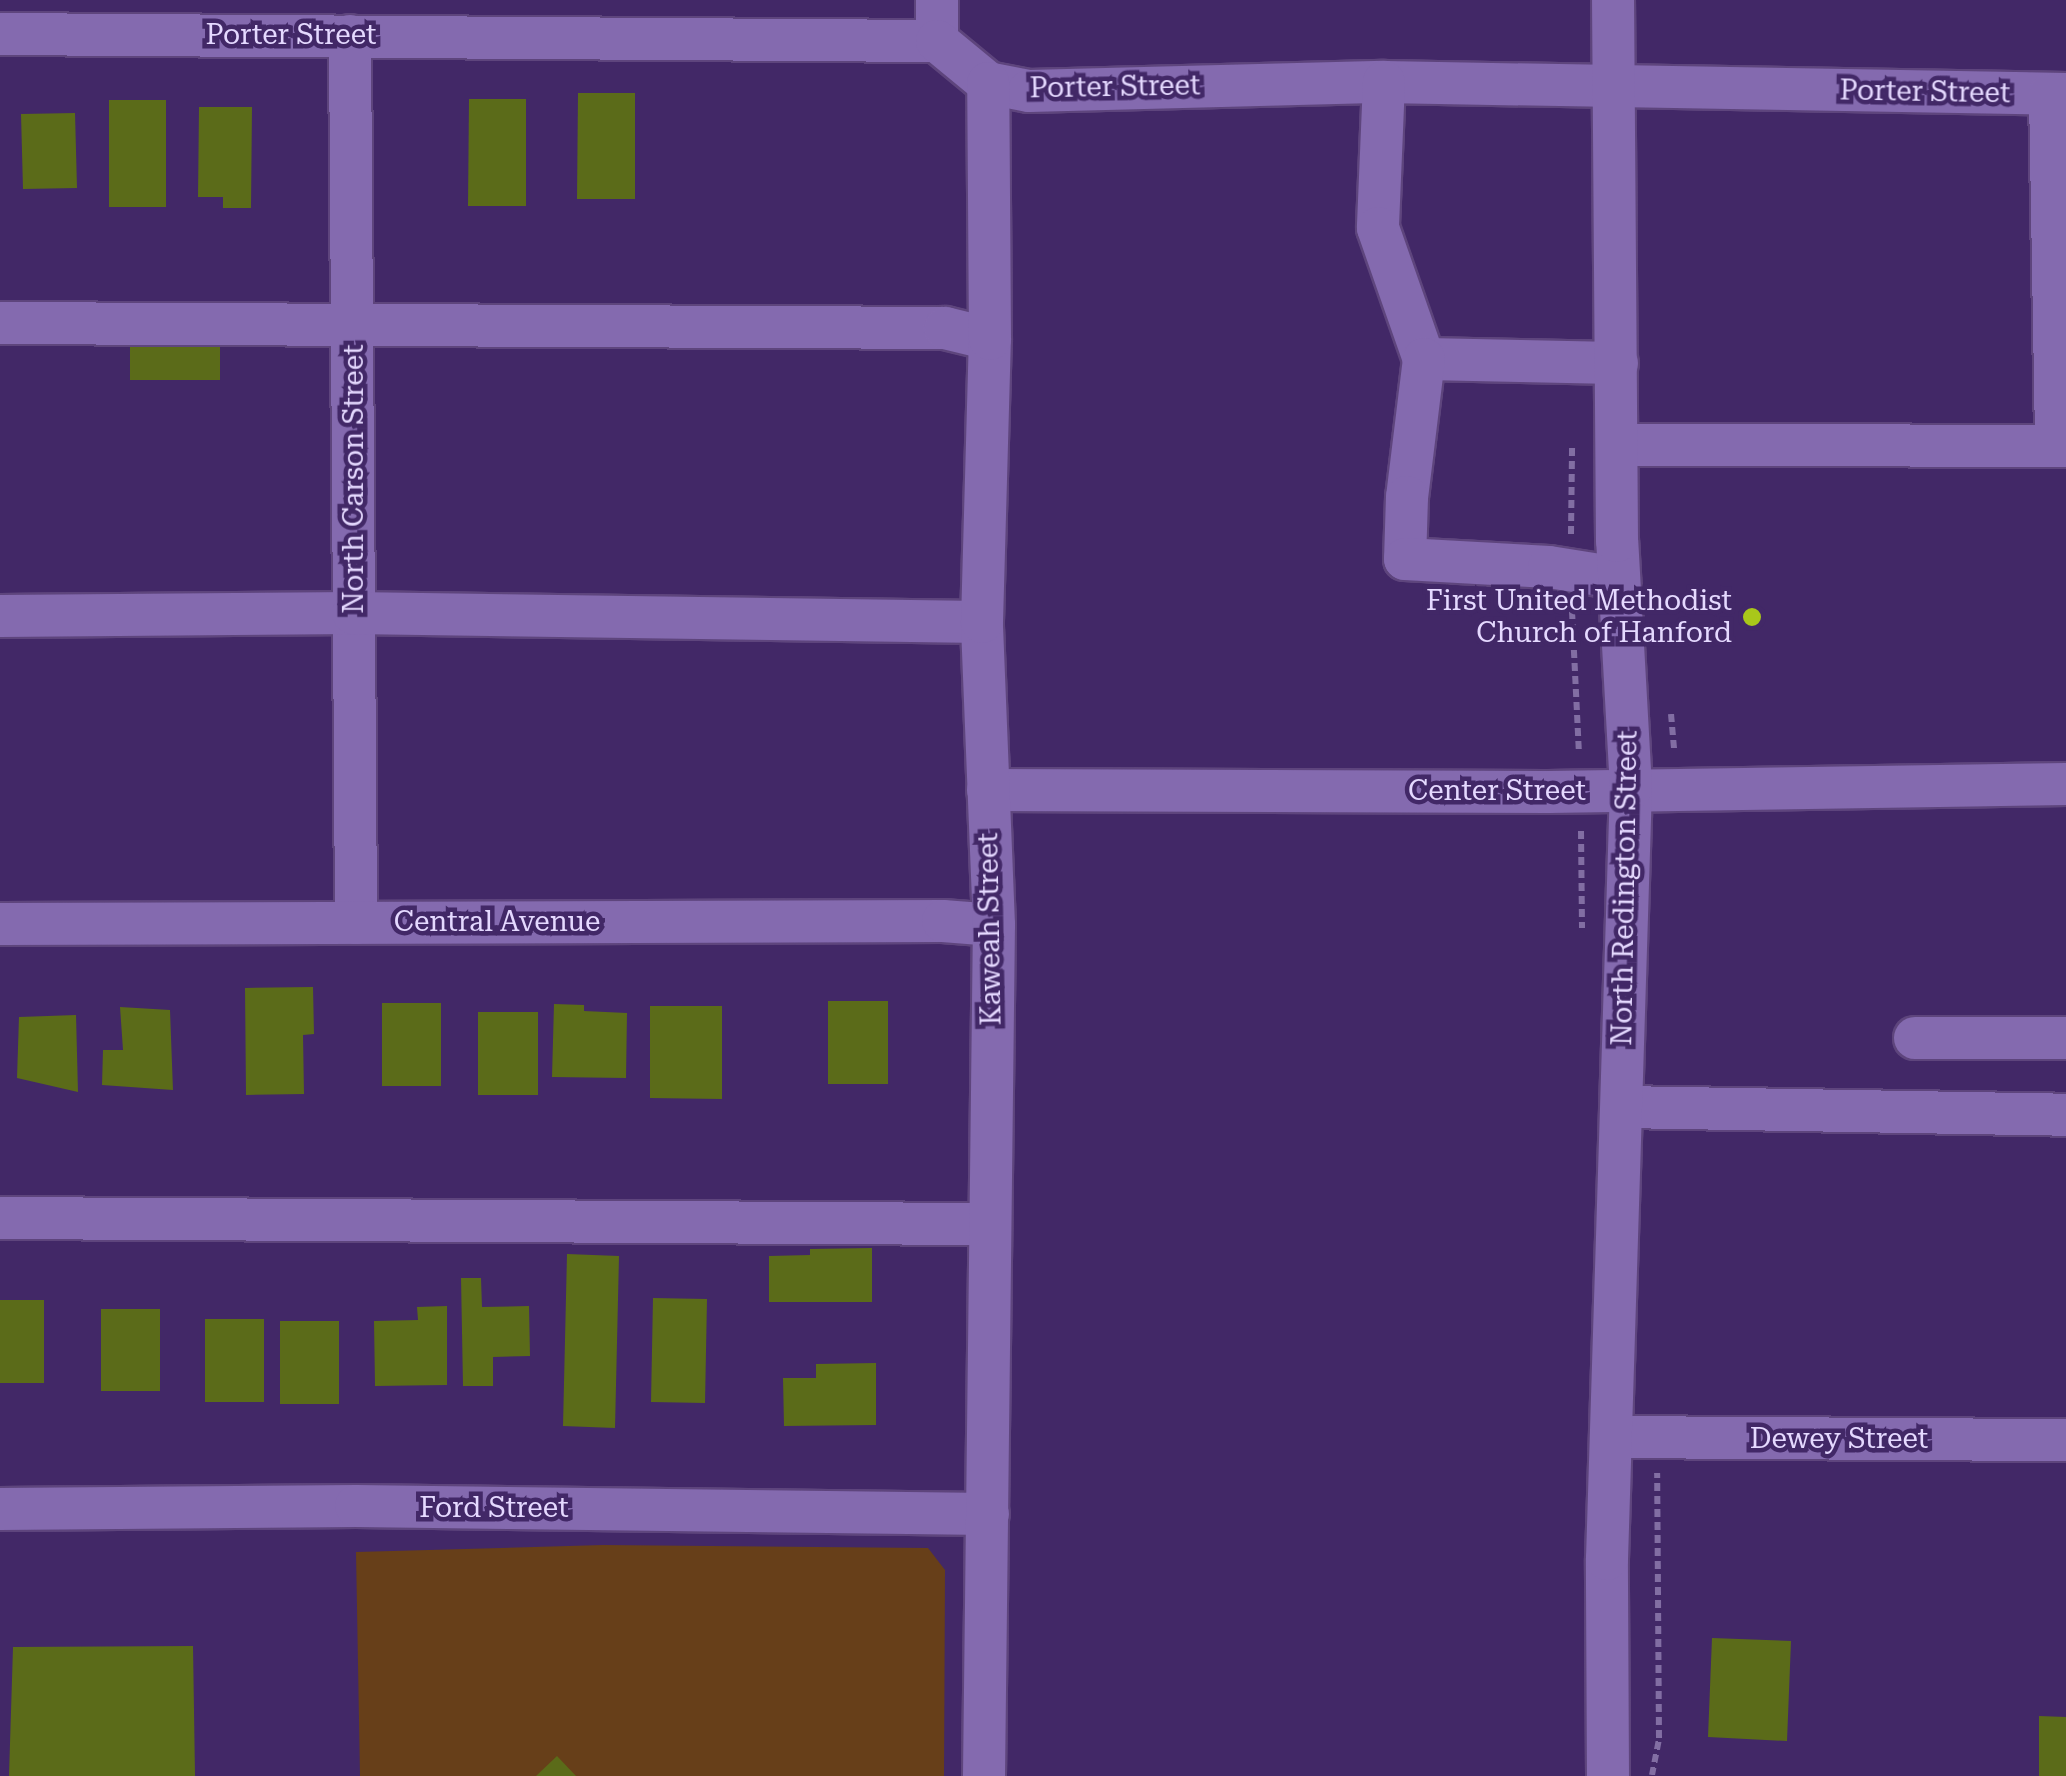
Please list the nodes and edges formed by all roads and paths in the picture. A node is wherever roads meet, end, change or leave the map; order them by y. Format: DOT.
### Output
graph roads {
  1 [pos="1613,0"];
  2 [pos="937,20"];
  3 [pos="0,34"];
  4 [pos="350,36"];
  5 [pos="1384,82"];
  6 [pos="988,83"];
  7 [pos="1612,87"];
  8 [pos="2058,94"];
  9 [pos="354,322"];
  10 [pos="0,323"];
  11 [pos="990,340"];
  12 [pos="1424,360"];
  13 [pos="1617,363"];
  14 [pos="1572,437"];
  15 [pos="1619,445"];
  16 [pos="2061,446"];
  17 [pos="1570,570"];
  18 [pos="1618,578"];
  19 [pos="353,614"];
  20 [pos="0,616"];
  21 [pos="982,622"];
  22 [pos="2066,784"];
  23 [pos="1631,788"];
  24 [pos="988,790"];
  25 [pos="1580,791"];
  26 [pos="356,923"];
  27 [pos="0,924"];
  28 [pos="994,926"];
  29 [pos="1582,949"];
  30 [pos="1915,1038"];
  31 [pos="2066,1038"];
  32 [pos="1622,1107"];
  33 [pos="2066,1115"];
  34 [pos="0,1218"];
  35 [pos="988,1224"];
  36 [pos="1613,1437"];
  37 [pos="2066,1440"];
  38 [pos="0,1509"];
  39 [pos="988,1514"];
  40 [pos="984,1776"];
  41 [pos="1608,1776"];
  1 -- 7 [label="street, North Redington Street"];
  2 -- 4 [label="street, Porter Street"];
  2 -- 6 [label="street, Porter Street"];
  3 -- 4 [label="street, Porter Street"];
  4 -- 9 [label="street, North Carson Street"];
  5 -- 6 [label="street, Porter Street"];
  5 -- 7 [label="street, Porter Street"];
  5 -- 12 [label="street"];
  6 -- 11 [label="street, Kaweah Street"];
  7 -- 8 [label="street, Porter Street"];
  7 -- 13 [label="street, North Redington Street"];
  8 -- 16 [label="street"];
  9 -- 10 [label="street"];
  9 -- 11 [label="street"];
  9 -- 19 [label="street, North Carson Street"];
  11 -- 21 [label="street, Kaweah Street"];
  12 -- 13 [label="street"];
  12 -- 17 [label="street"];
  13 -- 15 [label="street, North Redington Street"];
  14 -- 17 [label="path"];
  15 -- 16 [label="street"];
  15 -- 18 [label="street, North Redington Street"];
  17 -- 18 [label="street"];
  17 -- 25 [label="path"];
  18 -- 23 [label="street, North Redington Street"];
  19 -- 20 [label="street"];
  19 -- 21 [label="street"];
  19 -- 26 [label="street, North Carson Street"];
  21 -- 24 [label="street, Kaweah Street"];
  22 -- 23 [label="street, Center Street"];
  23 -- 25 [label="street, Center Street"];
  23 -- 32 [label="street, North Redington Street"];
  24 -- 25 [label="street, Center Street"];
  24 -- 28 [label="street, Kaweah Street"];
  25 -- 29 [label="path"];
  26 -- 27 [label="street, Central Avenue"];
  26 -- 28 [label="street, Central Avenue"];
  28 -- 35 [label="street, Kaweah Street"];
  30 -- 31 [label="street"];
  32 -- 33 [label="street"];
  32 -- 36 [label="street, North Redington Street"];
  34 -- 35 [label="street"];
  35 -- 39 [label="street, Kaweah Street"];
  36 -- 37 [label="street, Dewey Street"];
  36 -- 41 [label="street, North Redington Street"];
  38 -- 39 [label="street, Ford Street"];
  39 -- 40 [label="street, Kaweah Street"];
}
